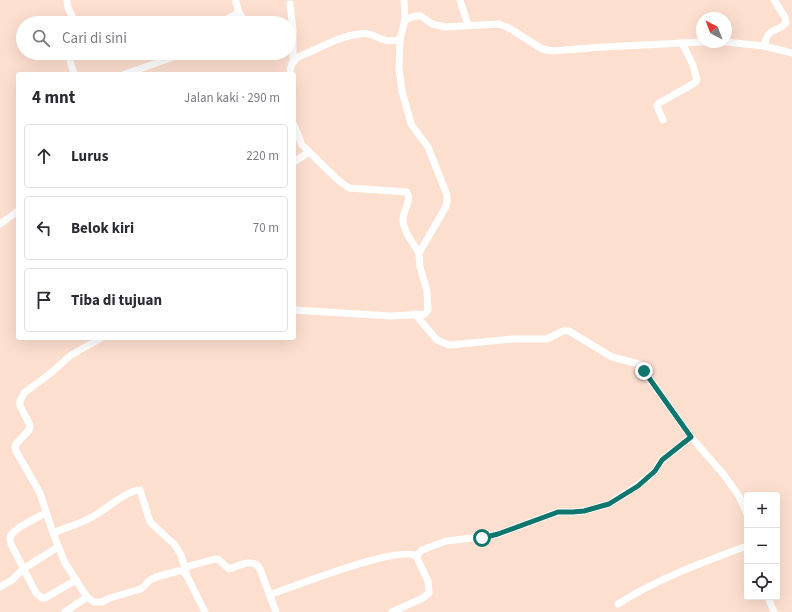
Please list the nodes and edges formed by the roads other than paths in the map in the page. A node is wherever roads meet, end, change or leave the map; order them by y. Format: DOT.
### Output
graph roads {
  1 [pos="67,0"];
  2 [pos="404,0"];
  3 [pos="460,0"];
  4 [pos="774,0"];
  5 [pos="236,2"];
  6 [pos="290,4"];
  7 [pos="239,13"];
  8 [pos="72,16"];
  9 [pos="233,16"];
  10 [pos="241,16"];
  11 [pos="291,16"];
  12 [pos="405,20"];
  13 [pos="468,25"];
  14 [pos="400,39"];
  15 [pos="696,42"];
  16 [pos="682,43"];
  17 [pos="732,43"];
  18 [pos="764,46"];
  19 [pos="792,53"];
  20 [pos="296,59"];
  21 [pos="70,60"];
  22 [pos="165,60"];
  23 [pos="293,62"];
  24 [pos="73,72"];
  25 [pos="131,72"];
  26 [pos="290,72"];
  27 [pos="663,120"];
  28 [pos="296,130"];
  29 [pos="308,152"];
  30 [pos="296,161"];
  31 [pos="16,212"];
  32 [pos="0,224"];
  33 [pos="420,253"];
  34 [pos="296,310"];
  35 [pos="415,314"];
  36 [pos="97,340"];
  37 [pos="691,437"];
  38 [pos="744,505"];
  39 [pos="46,513"];
  40 [pos="53,533"];
  41 [pos="744,547"];
  42 [pos="58,548"];
  43 [pos="416,556"];
  44 [pos="186,567"];
  45 [pos="23,568"];
  46 [pos="187,576"];
  47 [pos="76,580"];
  48 [pos="0,587"];
  49 [pos="270,595"];
  50 [pos="87,597"];
  51 [pos="769,600"];
  52 [pos="618,604"];
  53 [pos="66,612"];
  54 [pos="205,612"];
  55 [pos="276,612"];
  56 [pos="392,612"];
  57 [pos="774,612"];
  1 -- 8 [label="street"];
  2 -- 12 [label="street"];
  3 -- 13 [label="street"];
  4 -- 18 [label="street"];
  5 -- 7 [label="street"];
  6 -- 11 [label="street"];
  7 -- 9 [label="street"];
  7 -- 10 [label="street"];
  12 -- 13 [label="street"];
  12 -- 14 [label="street"];
  13 -- 16 [label="street"];
  14 -- 20 [label="street"];
  14 -- 33 [label="street"];
  15 -- 16 [label="street"];
  16 -- 27 [label="street"];
  17 -- 18 [label="street"];
  18 -- 19 [label="street"];
  21 -- 24 [label="street"];
  22 -- 25 [label="street"];
  23 -- 26 [label="street"];
  28 -- 29 [label="street"];
  29 -- 30 [label="street"];
  29 -- 33 [label="street"];
  31 -- 32 [label="street"];
  33 -- 35 [label="street"];
  34 -- 35 [label="street"];
  35 -- 37 [label="street"];
  36 -- 39 [label="street"];
  37 -- 38 [label="street"];
  37 -- 43 [label="street"];
  39 -- 40 [label="street"];
  39 -- 45 [label="street"];
  40 -- 42 [label="street"];
  40 -- 44 [label="street"];
  41 -- 52 [label="street"];
  42 -- 45 [label="street"];
  42 -- 47 [label="street"];
  43 -- 49 [label="street"];
  43 -- 56 [label="street"];
  44 -- 46 [label="street"];
  44 -- 49 [label="street"];
  45 -- 47 [label="street"];
  45 -- 48 [label="street"];
  46 -- 50 [label="street"];
  46 -- 54 [label="street"];
  47 -- 50 [label="street"];
  49 -- 55 [label="street"];
  50 -- 53 [label="street"];
  51 -- 57 [label="street"];
}
